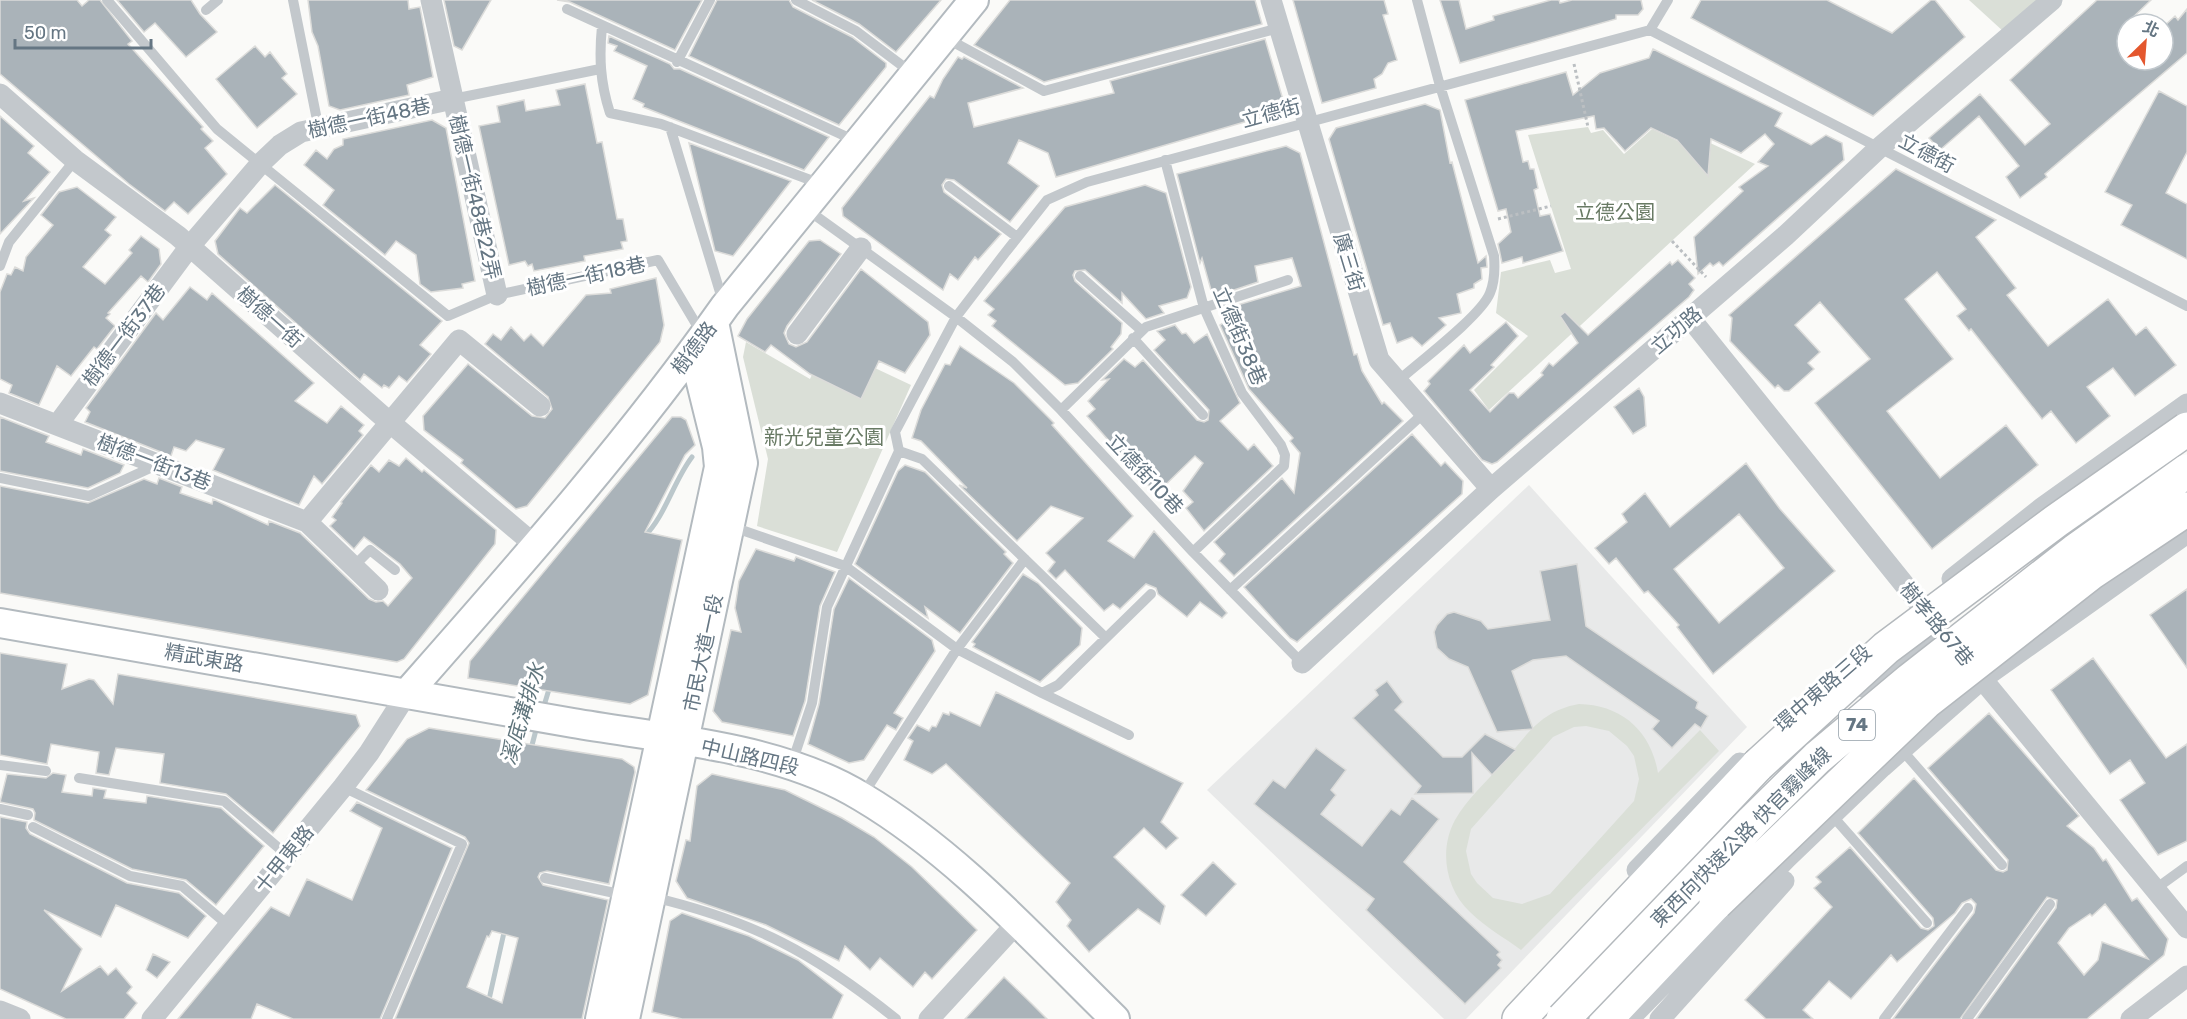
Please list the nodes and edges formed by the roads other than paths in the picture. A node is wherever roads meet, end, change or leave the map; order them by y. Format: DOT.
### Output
graph roads {
  1 [pos="107,0"];
  2 [pos="218,0"];
  3 [pos="293,0"];
  4 [pos="431,0"];
  5 [pos="710,0"];
  6 [pos="796,0"];
  7 [pos="974,0"];
  8 [pos="1271,0"];
  9 [pos="1417,0"];
  10 [pos="1668,0"];
  11 [pos="2052,0"];
  12 [pos="567,9"];
  13 [pos="206,10"];
  14 [pos="602,26"];
  15 [pos="1279,28"];
  16 [pos="1650,30"];
  17 [pos="943,36"];
  18 [pos="678,62"];
  19 [pos="600,69"];
  20 [pos="913,74"];
  21 [pos="1440,86"];
  22 [pos="0,94"];
  23 [pos="453,99"];
  24 [pos="1307,122"];
  25 [pos="670,127"];
  26 [pos="320,130"];
  27 [pos="858,142"];
  28 [pos="1879,148"];
  29 [pos="75,160"];
  30 [pos="1165,160"];
  31 [pos="261,163"];
  32 [pos="824,185"];
  33 [pos="949,186"];
  34 [pos="805,208"];
  35 [pos="1017,237"];
  36 [pos="4,241"];
  37 [pos="190,246"];
  38 [pos="861,248"];
  39 [pos="0,266"];
  40 [pos="1080,276"];
  41 [pos="1288,280"];
  42 [pos="497,295"];
  43 [pos="2187,306"];
  44 [pos="1204,308"];
  45 [pos="956,317"];
  46 [pos="1690,318"];
  47 [pos="709,329"];
  48 [pos="797,334"];
  49 [pos="1137,334"];
  50 [pos="1397,382"];
  51 [pos="0,403"];
  52 [pos="2187,404"];
  53 [pos="540,406"];
  54 [pos="1061,410"];
  55 [pos="1424,413"];
  56 [pos="1203,416"];
  57 [pos="58,424"];
  58 [pos="391,424"];
  59 [pos="2187,429"];
  60 [pos="2187,444"];
  61 [pos="899,451"];
  62 [pos="159,464"];
  63 [pos="2187,471"];
  64 [pos="0,478"];
  65 [pos="1491,489"];
  66 [pos="2187,509"];
  67 [pos="307,522"];
  68 [pos="730,526"];
  69 [pos="2187,533"];
  70 [pos="536,546"];
  71 [pos="1192,552"];
  72 [pos="1025,559"];
  73 [pos="844,566"];
  74 [pos="353,567"];
  75 [pos="395,570"];
  76 [pos="378,590"];
  77 [pos="1230,590"];
  78 [pos="1151,594"];
  79 [pos="1919,605"];
  80 [pos="0,623"];
  81 [pos="1938,627"];
  82 [pos="1106,638"];
  83 [pos="957,649"];
  84 [pos="1302,663"];
  85 [pos="1982,679"];
  86 [pos="408,692"];
  87 [pos="1042,693"];
  88 [pos="1128,735"];
  89 [pos="672,740"];
  90 [pos="1902,750"];
  91 [pos="792,764"];
  92 [pos="0,765"];
  93 [pos="1882,767"];
  94 [pos="46,771"];
  95 [pos="79,778"];
  96 [pos="343,787"];
  97 [pos="862,796"];
  98 [pos="0,809"];
  99 [pos="28,814"];
  100 [pos="1837,821"];
  101 [pos="33,828"];
  102 [pos="288,856"];
  103 [pos="2002,865"];
  104 [pos="2187,866"];
  105 [pos="545,878"];
  106 [pos="2154,890"];
  107 [pos="639,896"];
  108 [pos="2050,904"];
  109 [pos="1968,908"];
  110 [pos="1017,923"];
  111 [pos="1927,923"];
  112 [pos="229,926"];
  113 [pos="2187,928"];
  114 [pos="2187,976"];
  115 [pos="0,1011"];
  116 [pos="1617,1014"];
  117 [pos="20,1019"];
  118 [pos="152,1019"];
  119 [pos="387,1019"];
  120 [pos="600,1019"];
  121 [pos="625,1019"];
  122 [pos="896,1019"];
  123 [pos="929,1019"];
  124 [pos="1115,1019"];
  125 [pos="1501,1019"];
  126 [pos="1519,1019"];
  127 [pos="1538,1019"];
  128 [pos="1563,1019"];
  129 [pos="1660,1019"];
  130 [pos="1884,1019"];
  131 [pos="1967,1019"];
  132 [pos="2131,1019"];
  1 -- 31 [label="lane"];
  2 -- 13 [label="lane"];
  3 -- 26 [label="lane"];
  4 -- 23 [label="street, 樹德一街48巷22弄"];
  5 -- 18 [label="lane"];
  6 -- 20 [label="lane"];
  7 -- 17 [label="street, 樹德路"];
  8 -- 15 [label="street, 廣三街"];
  9 -- 21 [label="lane"];
  10 -- 16 [label="lane"];
  11 -- 28 [label="street, 立功路"];
  12 -- 14 [label="lane"];
  14 -- 18 [label="lane"];
  14 -- 19 [label="lane"];
  15 -- 17 [label="lane"];
  15 -- 24 [label="street, 廣三街"];
  16 -- 21 [label="lane, 立德街"];
  16 -- 28 [label="lane, 立德街"];
  17 -- 20 [label="street, 樹德路"];
  18 -- 27 [label="lane"];
  19 -- 23 [label="lane"];
  19 -- 25 [label="lane"];
  20 -- 27 [label="street, 樹德路"];
  21 -- 24 [label="lane, 立德街"];
  21 -- 50 [label="lane"];
  22 -- 29 [label="street, 樹德一街"];
  23 -- 26 [label="street, 樹德一街48巷"];
  23 -- 42 [label="street, 樹德一街48巷22弄"];
  24 -- 30 [label="lane, 立德街"];
  24 -- 50 [label="street, 廣三街"];
  25 -- 32 [label="lane"];
  25 -- 47 [label="lane"];
  26 -- 31 [label="street, 樹德一街48巷"];
  27 -- 32 [label="street, 樹德路"];
  28 -- 43 [label="lane, 立德街"];
  28 -- 46 [label="street, 立功路"];
  29 -- 36 [label="lane"];
  29 -- 37 [label="street, 樹德一街"];
  30 -- 35 [label="lane, 立德街"];
  30 -- 44 [label="lane, 立德街38巷"];
  31 -- 37 [label="street, 樹德一街48巷"];
  31 -- 42 [label="lane"];
  32 -- 34 [label="street, 樹德路"];
  33 -- 35 [label="lane"];
  34 -- 38 [label="lane, 立德街10巷"];
  34 -- 47 [label="street, 樹德路"];
  35 -- 45 [label="lane, 立德街"];
  36 -- 39 [label="lane"];
  37 -- 57 [label="street, 樹德一街37巷"];
  37 -- 58 [label="street, 樹德一街"];
  38 -- 45 [label="lane, 立德街10巷"];
  38 -- 48 [label="street"];
  40 -- 49 [label="lane"];
  41 -- 44 [label="lane"];
  42 -- 47 [label="lane, 樹德一街18巷"];
  44 -- 49 [label="lane"];
  44 -- 71 [label="lane, 立德街38巷"];
  45 -- 54 [label="lane, 立德街10巷"];
  45 -- 61 [label="lane, 立德街"];
  46 -- 65 [label="street, 立功路"];
  46 -- 79 [label="street, 樹孝路67巷"];
  47 -- 68 [label="street, 市民大道一段"];
  47 -- 70 [label="street, 樹德路"];
  47 -- 89 [label="street, 市民大道一段"];
  49 -- 54 [label="lane"];
  49 -- 56 [label="lane"];
  50 -- 55 [label="street, 廣三街"];
  51 -- 57 [label="street, 樹德一街13巷"];
  52 -- 79 [label="street, 環中東路三段"];
  53 -- 58 [label="street"];
  54 -- 71 [label="lane, 立德街10巷"];
  55 -- 65 [label="street, 廣三街"];
  55 -- 77 [label="lane"];
  57 -- 62 [label="street, 樹德一街13巷"];
  58 -- 67 [label="street"];
  58 -- 70 [label="street, 樹德一街"];
  59 -- 126 [label="highway, 74, bridge"];
  60 -- 81 [label="street, 環中東路三段"];
  61 -- 72 [label="lane"];
  61 -- 73 [label="lane"];
  62 -- 64 [label="lane"];
  62 -- 67 [label="street, 樹德一街13巷"];
  63 -- 128 [label="highway, 東西向快速公路 快官霧峰線 / 74, bridge"];
  65 -- 84 [label="street, 立功路"];
  66 -- 116 [label="highway, 東西向快速公路 快官霧峰線 / 74, bridge"];
  67 -- 74 [label="street, 樹德一街13巷"];
  68 -- 73 [label="lane"];
  68 -- 89 [label="street, 市民大道一段"];
  69 -- 85 [label="street"];
  70 -- 86 [label="street, 樹德路"];
  71 -- 77 [label="lane, 立德街10巷"];
  72 -- 82 [label="lane"];
  72 -- 83 [label="lane"];
  73 -- 83 [label="lane"];
  73 -- 91 [label="lane"];
  74 -- 75 [label="lane"];
  74 -- 76 [label="street, 樹德一街13巷"];
  77 -- 84 [label="lane, 立德街10巷"];
  78 -- 82 [label="lane"];
  79 -- 81 [label="street, 樹孝路67巷"];
  79 -- 125 [label="street, 環中東路三段"];
  80 -- 86 [label="street, 精武東路"];
  81 -- 85 [label="street, 樹孝路67巷"];
  81 -- 127 [label="street, 環中東路三段"];
  82 -- 87 [label="lane"];
  83 -- 87 [label="lane"];
  83 -- 97 [label="lane"];
  85 -- 90 [label="street"];
  85 -- 106 [label="street, 樹孝路67巷"];
  86 -- 89 [label="street, 中山路四段"];
  86 -- 96 [label="street, 十甲東路"];
  87 -- 88 [label="lane"];
  89 -- 91 [label="street, 中山路四段"];
  89 -- 107 [label="street, 市民大道一段"];
  90 -- 93 [label="street"];
  90 -- 103 [label="lane"];
  91 -- 97 [label="street, 中山路四段"];
  92 -- 94 [label="lane"];
  93 -- 100 [label="street"];
  93 -- 116 [label="street"];
  95 -- 102 [label="lane"];
  96 -- 102 [label="street, 十甲東路"];
  96 -- 119 [label="lane"];
  97 -- 110 [label="street, 中山路四段"];
  98 -- 99 [label="lane"];
  100 -- 111 [label="lane"];
  100 -- 129 [label="street"];
  101 -- 112 [label="lane"];
  102 -- 112 [label="street, 十甲東路"];
  104 -- 106 [label="lane"];
  105 -- 107 [label="lane"];
  106 -- 113 [label="street, 樹孝路67巷"];
  107 -- 120 [label="street, 市民大道一段"];
  107 -- 121 [label="street, 市民大道一段"];
  107 -- 122 [label="lane"];
  108 -- 131 [label="lane"];
  109 -- 130 [label="lane"];
  110 -- 123 [label="street"];
  110 -- 124 [label="street, 中山路四段"];
  112 -- 118 [label="street, 十甲東路"];
  114 -- 132 [label="street"];
  115 -- 117 [label="street"];
}
